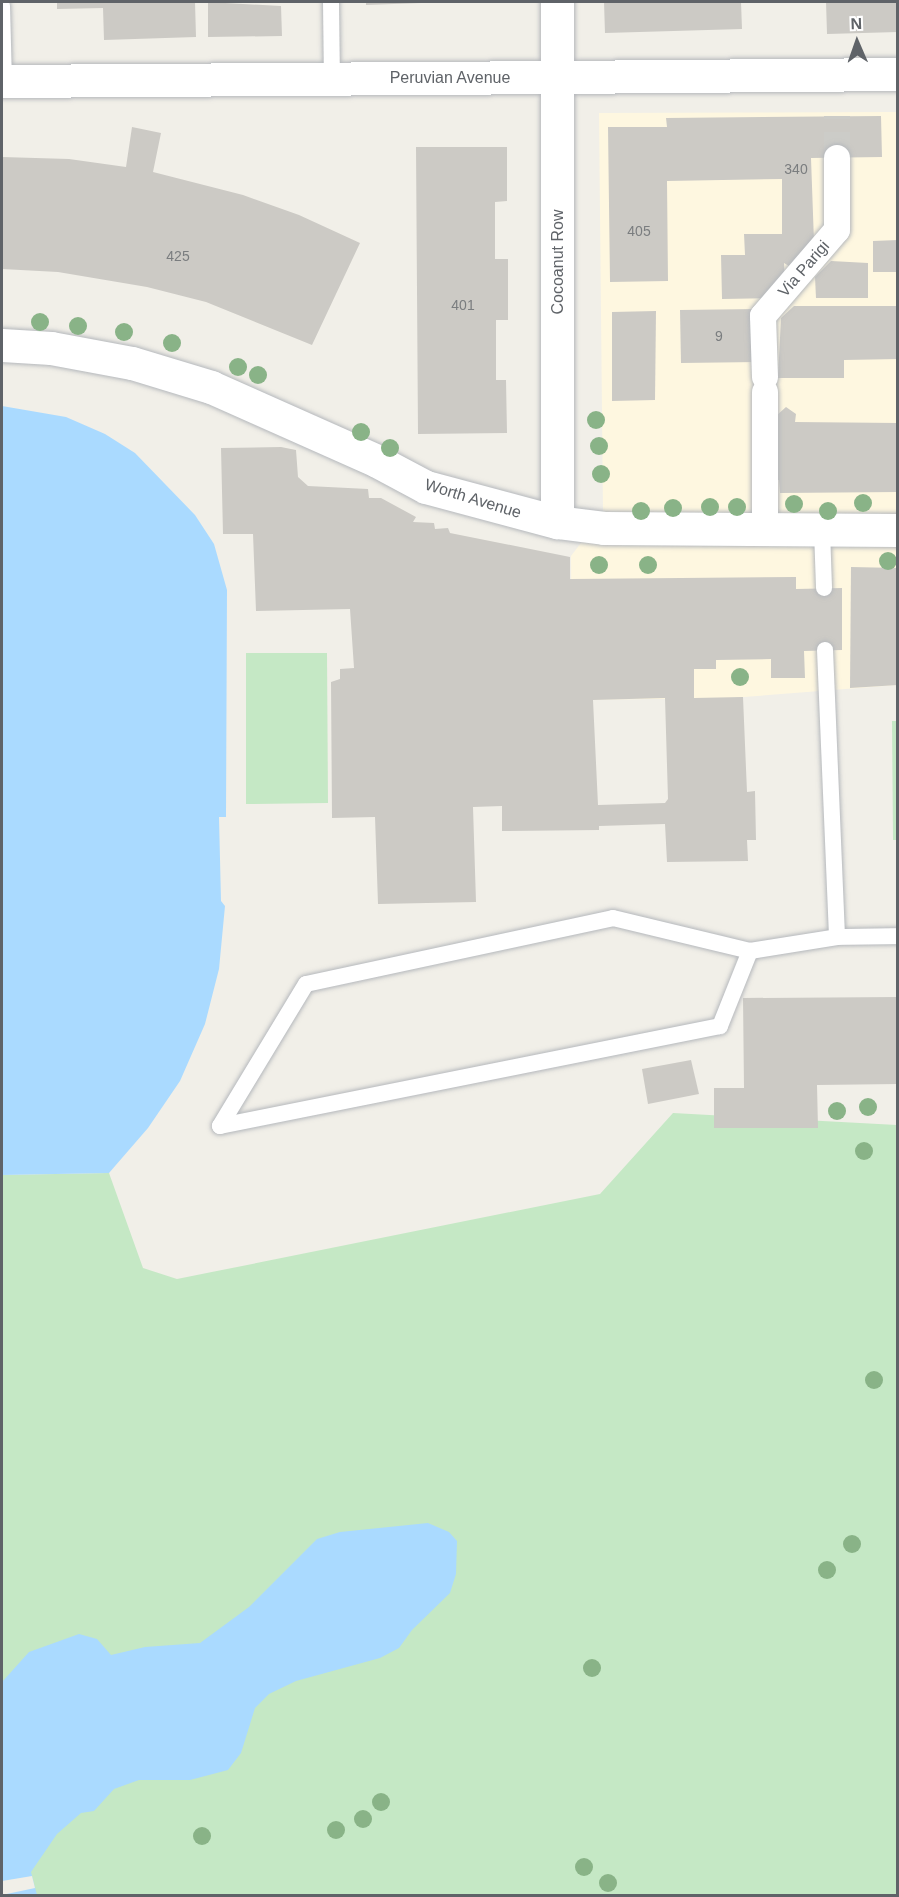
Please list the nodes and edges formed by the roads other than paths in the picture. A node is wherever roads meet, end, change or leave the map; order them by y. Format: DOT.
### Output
graph roads {
  1 [pos="332,2"];
  2 [pos="557,2"];
  3 [pos="2,6"];
  4 [pos="897,74"];
  5 [pos="558,77"];
  6 [pos="333,79"];
  7 [pos="3,81"];
  8 [pos="837,158"];
  9 [pos="2,345"];
  10 [pos="557,522"];
  11 [pos="765,529"];
  12 [pos="822,530"];
  13 [pos="897,530"];
  14 [pos="824,588"];
  15 [pos="825,650"];
  16 [pos="897,936"];
  17 [pos="837,937"];
  18 [pos="750,951"];
  1 -- 6 [label="lane"];
  2 -- 5 [label="street, Cocoanut Row"];
  3 -- 7 [label="lane"];
  4 -- 5 [label="street, Peruvian Avenue"];
  5 -- 6 [label="street, Peruvian Avenue"];
  5 -- 10 [label="street, Cocoanut Row"];
  6 -- 7 [label="street, Peruvian Avenue"];
  8 -- 11 [label="street, Via Parigi"];
  9 -- 10 [label="street, Worth Avenue"];
  10 -- 11 [label="street, Worth Avenue"];
  11 -- 12 [label="street, Worth Avenue"];
  12 -- 13 [label="street, Worth Avenue"];
  12 -- 14 [label="lane"];
  15 -- 17 [label="lane"];
  16 -- 17 [label="lane"];
  17 -- 18 [label="lane"];
  18 -- 18 [label="lane"];
}
